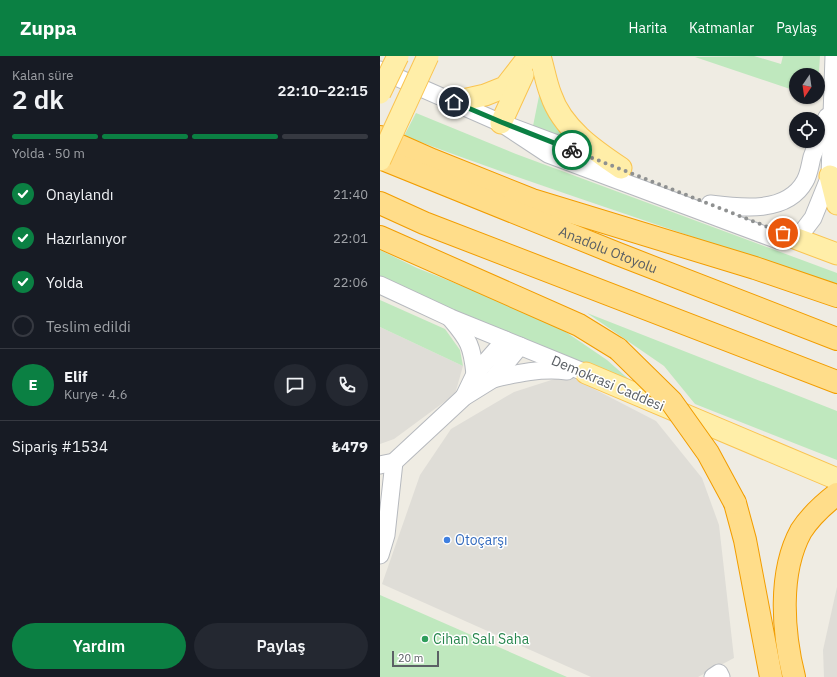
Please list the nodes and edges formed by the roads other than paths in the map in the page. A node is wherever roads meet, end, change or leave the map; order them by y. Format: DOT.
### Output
graph roads {
  1 [pos="398,56"];
  2 [pos="428,56"];
  3 [pos="529,56"];
  4 [pos="532,56"];
  5 [pos="540,56"];
  6 [pos="834,56"];
  7 [pos="380,70"];
  8 [pos="380,93"];
  9 [pos="454,102"];
  10 [pos="835,104"];
  11 [pos="501,122"];
  12 [pos="380,137"];
  13 [pos="380,159"];
  14 [pos="621,168"];
  15 [pos="830,176"];
  16 [pos="380,203"];
  17 [pos="710,204"];
  18 [pos="837,204"];
  19 [pos="380,237"];
  20 [pos="797,239"];
  21 [pos="837,254"];
  22 [pos="380,285"];
  23 [pos="837,296"];
  24 [pos="451,318"];
  25 [pos="837,339"];
  26 [pos="512,343"];
  27 [pos="586,373"];
  28 [pos="475,374"];
  29 [pos="493,379"];
  30 [pos="837,382"];
  31 [pos="464,397"];
  32 [pos="387,464"];
  33 [pos="837,479"];
  34 [pos="837,494"];
  35 [pos="380,555"];
  36 [pos="713,677"];
  37 [pos="721,677"];
  38 [pos="771,677"];
  39 [pos="794,677"];
  1 -- 8 [label="main road, bridge"];
  2 -- 13 [label="main road, bridge"];
  3 -- 9 [label="main road"];
  4 -- 11 [label="main road"];
  5 -- 14 [label="main road"];
  6 -- 10 [label="street"];
  7 -- 9 [label="street"];
  9 -- 11 [label="street"];
  10 -- 15 [label="street"];
  10 -- 17 [label="street"];
  11 -- 14 [label="street"];
  11 -- 20 [label="street"];
  12 -- 23 [label="highway"];
  13 -- 25 [label="highway, Anadolu Otoyolu"];
  14 -- 17 [label="street"];
  15 -- 18 [label="main road"];
  15 -- 20 [label="street"];
  16 -- 30 [label="highway"];
  17 -- 20 [label="street"];
  19 -- 38 [label="highway, bridge"];
  20 -- 21 [label="main road"];
  22 -- 24 [label="street, Demokrasi Caddesi"];
  24 -- 26 [label="street, Demokrasi Caddesi"];
  24 -- 28 [label="street"];
  26 -- 27 [label="street, Demokrasi Caddesi"];
  26 -- 28 [label="street"];
  26 -- 29 [label="street"];
  27 -- 29 [label="street"];
  27 -- 33 [label="main road, Demokrasi Caddesi"];
  28 -- 31 [label="street"];
  29 -- 31 [label="street"];
  31 -- 32 [label="street"];
  32 -- 35 [label="street"];
  34 -- 39 [label="highway"];
  36 -- 37 [label="street"];
}
